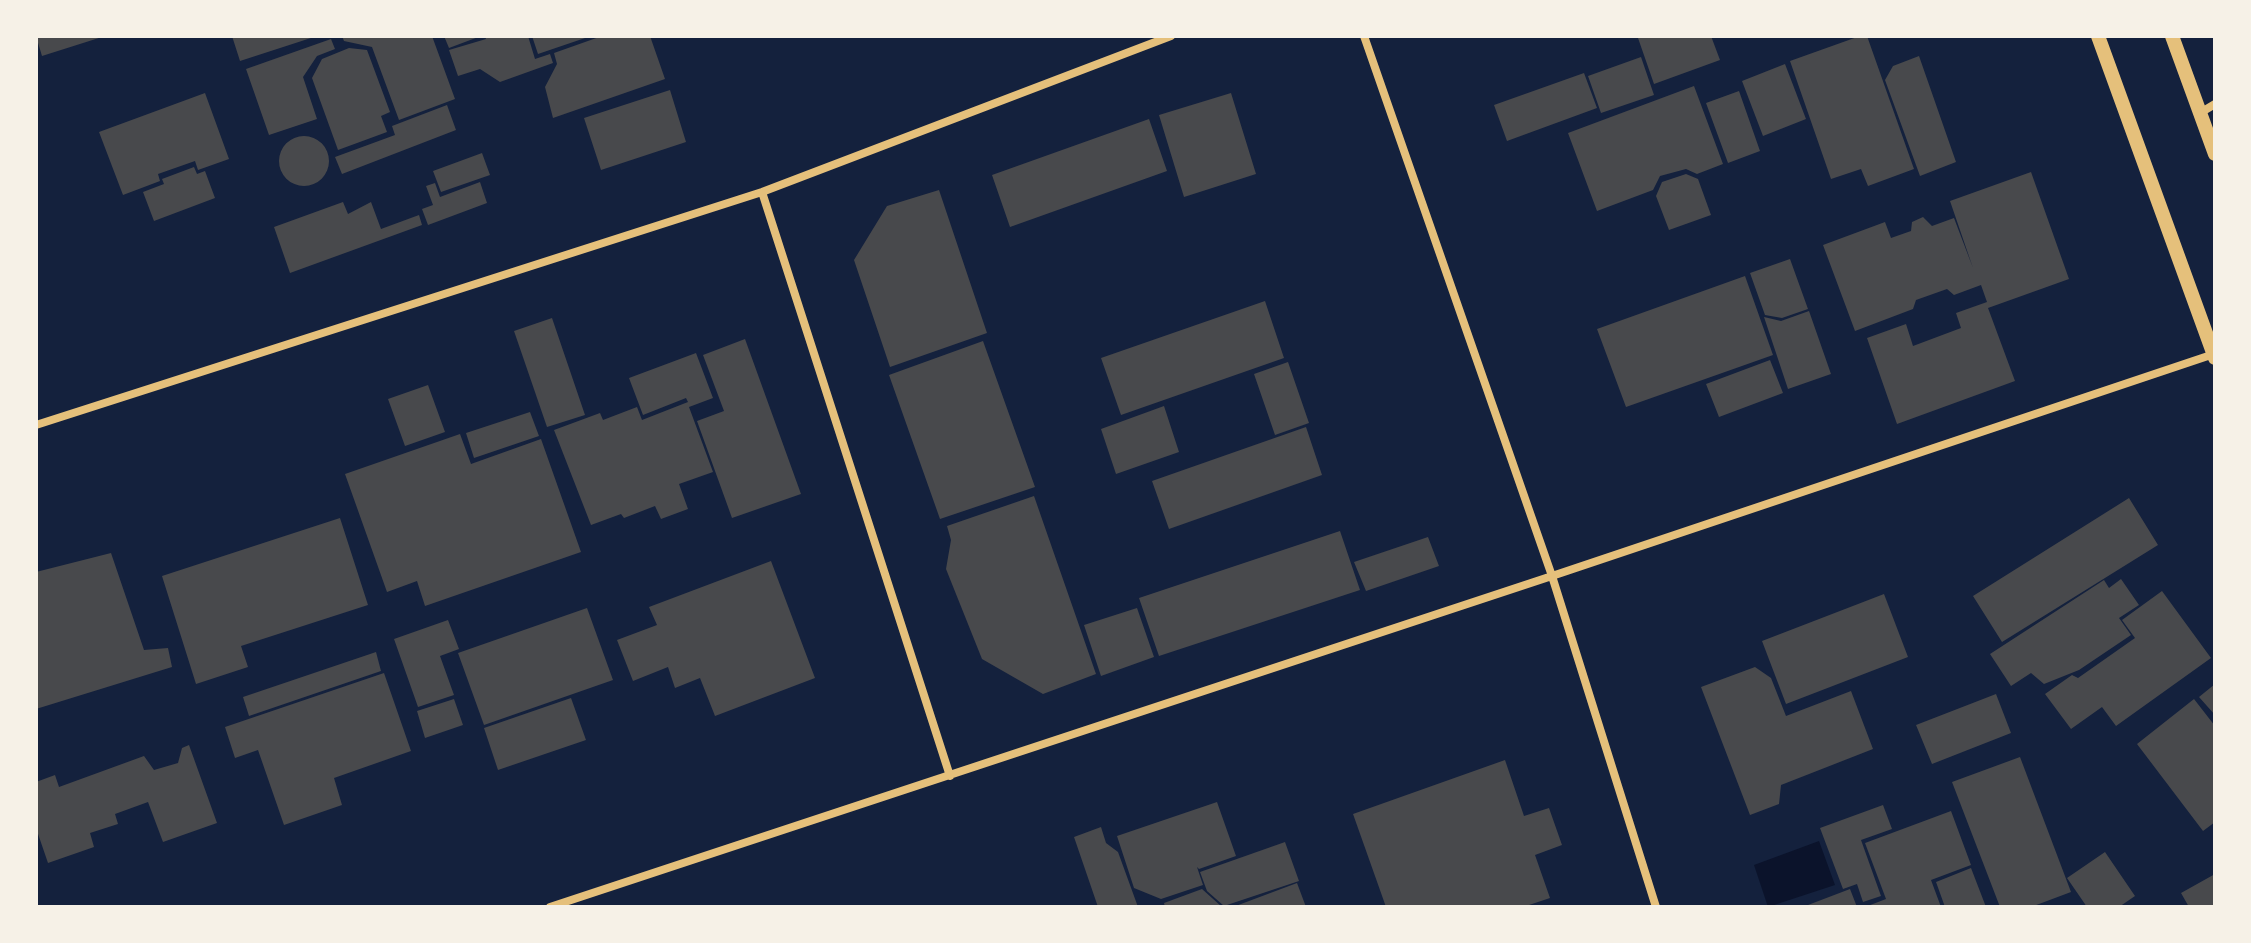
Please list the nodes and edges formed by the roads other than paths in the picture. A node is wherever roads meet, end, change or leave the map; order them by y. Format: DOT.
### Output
graph roads {
  1 [pos="1171,36"];
  2 [pos="1364,36"];
  3 [pos="2098,36"];
  4 [pos="2172,36"];
  5 [pos="2215,104"];
  6 [pos="2200,113"];
  7 [pos="2215,154"];
  8 [pos="762,192"];
  9 [pos="2214,355"];
  10 [pos="36,425"];
  11 [pos="1552,576"];
  12 [pos="950,776"];
  13 [pos="550,907"];
  14 [pos="1656,907"];
  1 -- 8 [label="street"];
  2 -- 11 [label="street"];
  3 -- 9 [label="street"];
  4 -- 6 [label="street"];
  5 -- 6 [label="street"];
  6 -- 7 [label="street"];
  8 -- 10 [label="street"];
  8 -- 12 [label="street"];
  9 -- 11 [label="street"];
  11 -- 12 [label="street"];
  11 -- 14 [label="street"];
  12 -- 13 [label="street"];
}
